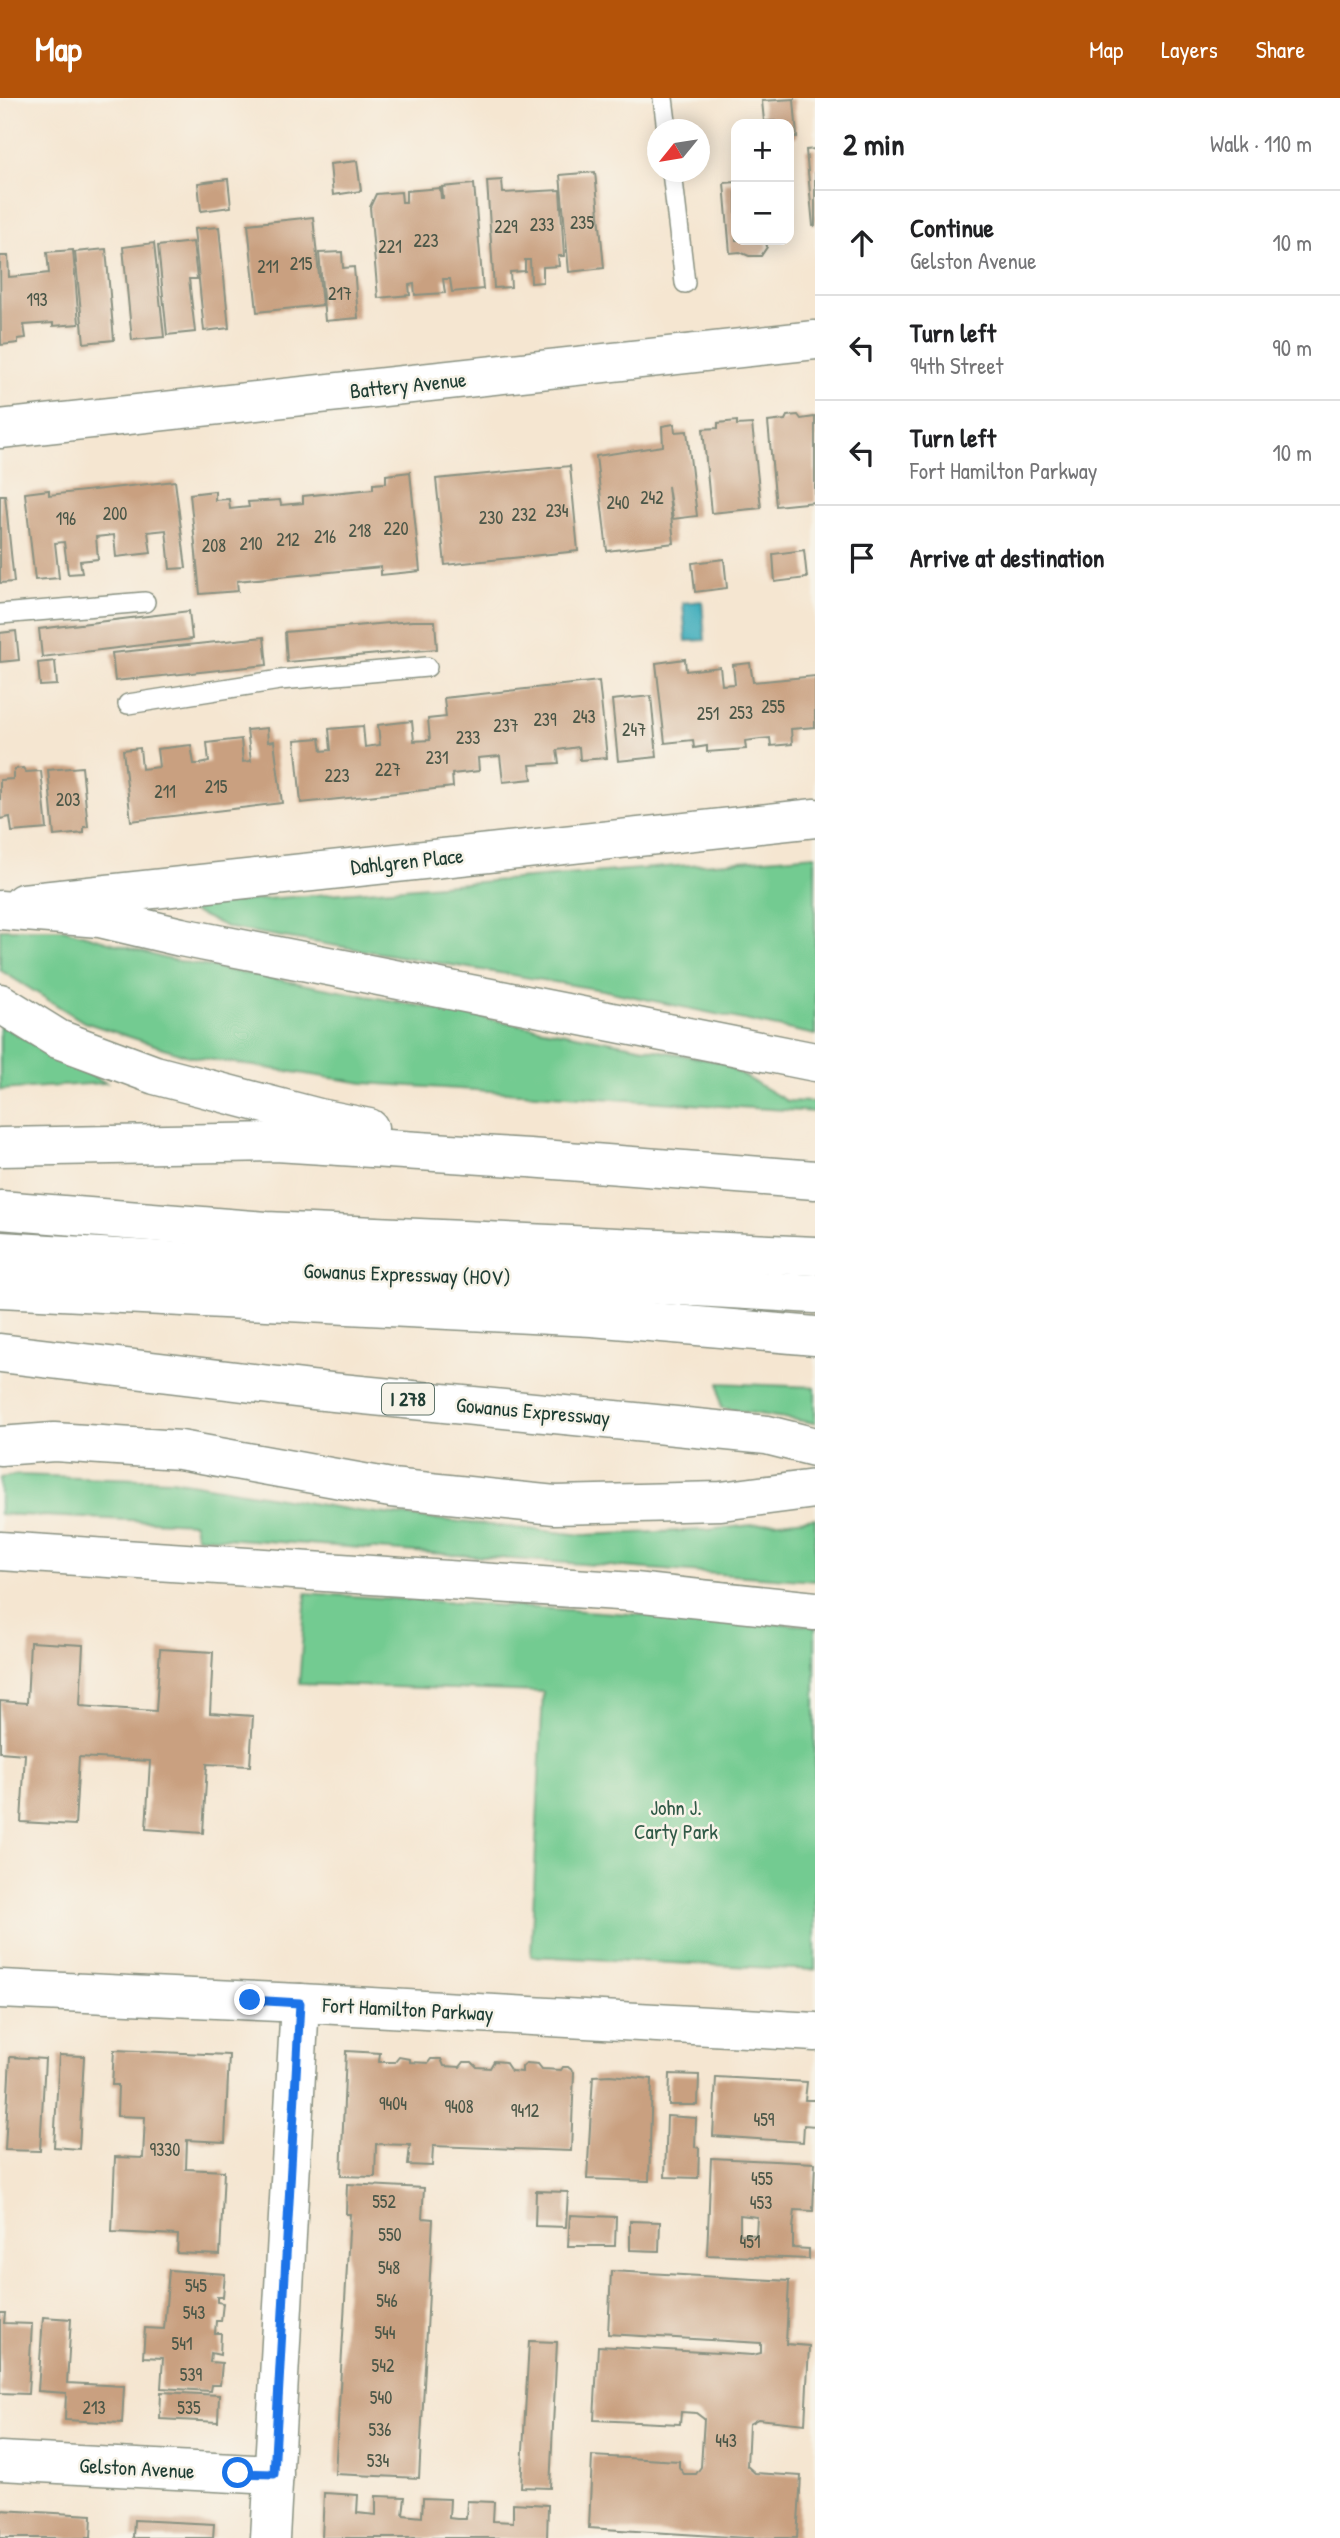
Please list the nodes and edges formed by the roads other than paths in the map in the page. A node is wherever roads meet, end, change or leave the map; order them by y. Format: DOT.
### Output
graph roads {
  1 [pos="663,98"];
  2 [pos="666,119"];
  3 [pos="673,182"];
  4 [pos="685,283"];
  5 [pos="815,340"];
  6 [pos="0,429"];
  7 [pos="145,602"];
  8 [pos="0,614"];
  9 [pos="427,667"];
  10 [pos="128,704"];
  11 [pos="815,817"];
  12 [pos="0,907"];
  13 [pos="0,1003"];
  14 [pos="815,1062"];
  15 [pos="0,1147"];
  16 [pos="529,1158"];
  17 [pos="815,1180"];
  18 [pos="0,1210"];
  19 [pos="0,1251"];
  20 [pos="815,1256"];
  21 [pos="0,1287"];
  22 [pos="815,1294"];
  23 [pos="815,1336"];
  24 [pos="0,1353"];
  25 [pos="0,1446"];
  26 [pos="815,1447"];
  27 [pos="815,1489"];
  28 [pos="0,1551"];
  29 [pos="815,1611"];
  30 [pos="0,1989"];
  31 [pos="300,2003"];
  32 [pos="815,2032"];
  33 [pos="0,2461"];
  34 [pos="274,2474"];
  35 [pos="270,2538"];
  1 -- 2 [label="lane"];
  3 -- 4 [label="lane"];
  5 -- 6 [label="main road, Battery Avenue"];
  7 -- 8 [label="lane"];
  9 -- 10 [label="lane"];
  11 -- 12 [label="main road, Dahlgren Place"];
  12 -- 14 [label="main road"];
  13 -- 16 [label="main road"];
  15 -- 16 [label="main road"];
  16 -- 17 [label="main road"];
  18 -- 20 [label="main road"];
  19 -- 22 [label="main road, Gowanus Expressway (HOV)"];
  21 -- 23 [label="main road"];
  24 -- 26 [label="main road, Gowanus Expressway / I 278"];
  25 -- 27 [label="main road"];
  28 -- 29 [label="main road"];
  30 -- 31 [label="main road, Fort Hamilton Parkway"];
  31 -- 32 [label="main road, Fort Hamilton Parkway"];
  31 -- 34 [label="main road"];
  33 -- 34 [label="main road, Gelston Avenue"];
  34 -- 35 [label="main road"];
}
